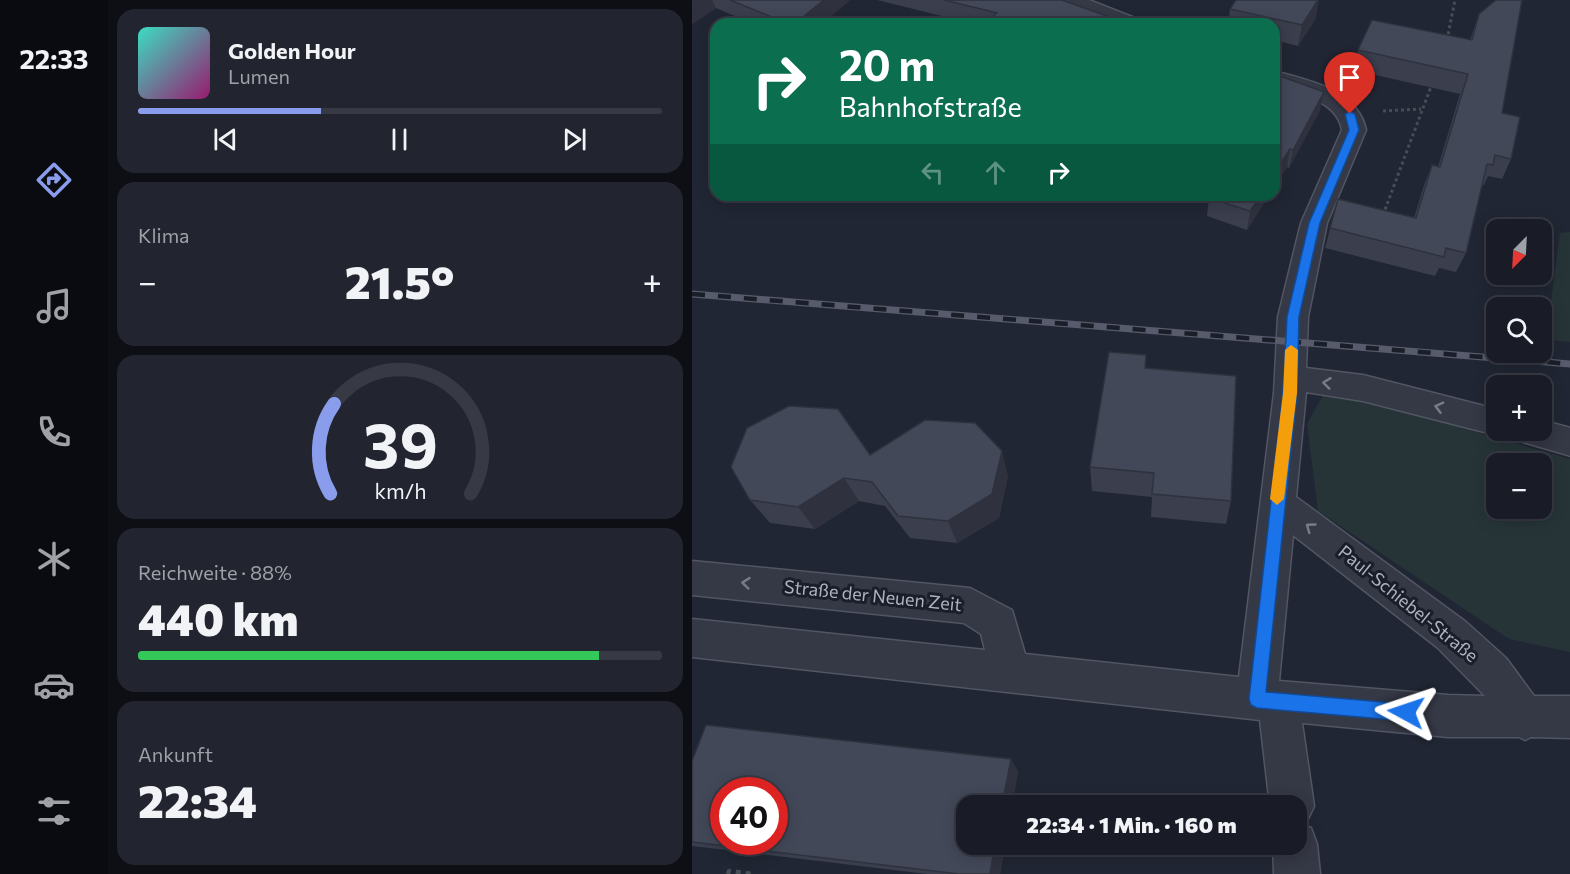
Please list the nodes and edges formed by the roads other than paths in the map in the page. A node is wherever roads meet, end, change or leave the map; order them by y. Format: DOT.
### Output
graph roads {
  1 [pos="1070,0"];
  2 [pos="1117,18"];
  3 [pos="1280,80"];
  4 [pos="1291,378"];
  5 [pos="1486,419"];
  6 [pos="1552,437"];
  7 [pos="1571,442"];
  8 [pos="1277,503"];
  9 [pos="692,578"];
  10 [pos="692,638"];
  11 [pos="1010,674"];
  12 [pos="1269,700"];
  13 [pos="1571,717"];
  14 [pos="1525,718"];
  15 [pos="1290,795"];
  16 [pos="1296,855"];
  17 [pos="1297,874"];
  1 -- 2 [label="street"];
  3 -- 4 [label="street"];
  5 -- 4 [label="street, one-way"];
  4 -- 8 [label="street"];
  6 -- 7 [label="street"];
  8 -- 12 [label="street"];
  14 -- 8 [label="street, Paul-Schiebel-Straße, one-way"];
  11 -- 9 [label="street, Straße der Neuen Zeit, one-way"];
  10 -- 11 [label="street"];
  11 -- 12 [label="street"];
  12 -- 14 [label="street"];
  12 -- 15 [label="street"];
  13 -- 14 [label="street"];
  16 -- 17 [label="street"];
}
